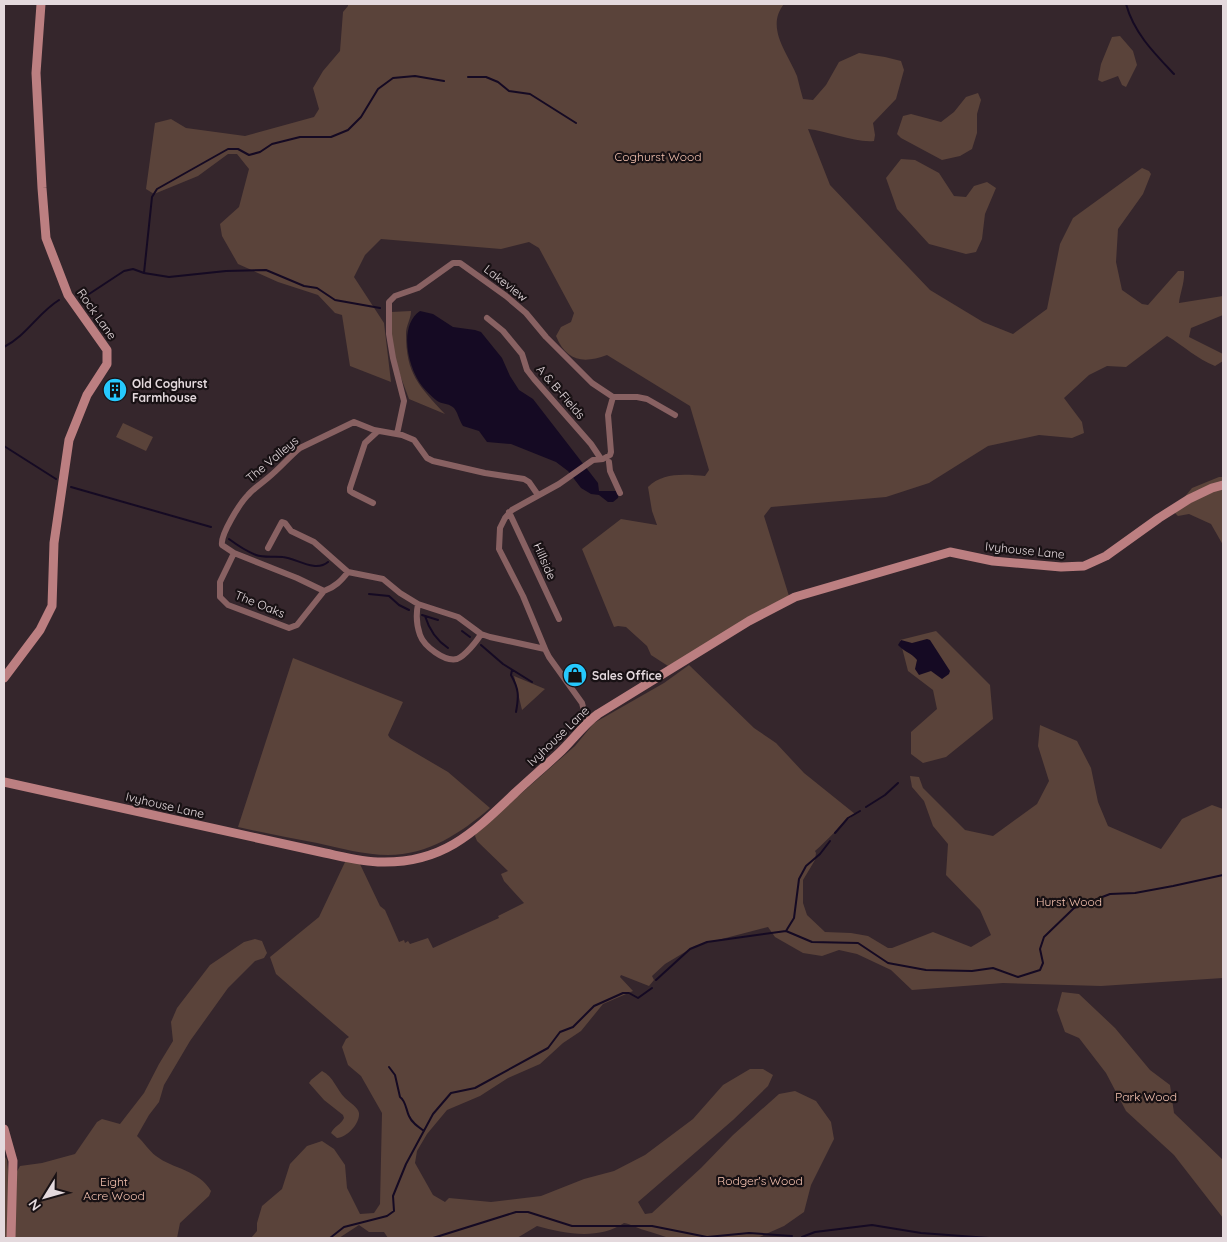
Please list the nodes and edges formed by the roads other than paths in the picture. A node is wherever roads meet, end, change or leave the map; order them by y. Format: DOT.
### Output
graph roads {
  1 [pos="41,4"];
  2 [pos="487,318"];
  3 [pos="613,397"];
  4 [pos="675,415"];
  5 [pos="378,431"];
  6 [pos="397,434"];
  7 [pos="601,459"];
  8 [pos="609,462"];
  9 [pos="1223,485"];
  10 [pos="620,493"];
  11 [pos="538,495"];
  12 [pos="373,503"];
  13 [pos="510,512"];
  14 [pos="268,548"];
  15 [pos="234,553"];
  16 [pos="348,572"];
  17 [pos="324,591"];
  18 [pos="418,604"];
  19 [pos="559,619"];
  20 [pos="480,634"];
  21 [pos="545,650"];
  22 [pos="4,678"];
  23 [pos="582,704"];
  24 [pos="598,714"];
  25 [pos="587,722"];
  26 [pos="4,782"];
  27 [pos="4,1129"];
  28 [pos="11,1238"];
  1 -- 22 [label="street, Rock Lane"];
  2 -- 7 [label="street, A & B-Fields"];
  3 -- 4 [label="street"];
  3 -- 6 [label="street, Lakeview"];
  3 -- 7 [label="street"];
  5 -- 6 [label="street, The Valleys"];
  5 -- 12 [label="street"];
  5 -- 15 [label="street, The Valleys"];
  6 -- 11 [label="street, The Valleys"];
  7 -- 11 [label="street"];
  8 -- 10 [label="street"];
  9 -- 24 [label="street, Ivyhouse Lane"];
  11 -- 13 [label="street"];
  13 -- 19 [label="street, Hillside"];
  13 -- 21 [label="street"];
  14 -- 16 [label="street"];
  15 -- 17 [label="street"];
  15 -- 17 [label="street, The Oaks"];
  16 -- 17 [label="street"];
  16 -- 18 [label="street"];
  18 -- 20 [label="street"];
  18 -- 20 [label="street"];
  20 -- 21 [label="street"];
  21 -- 23 [label="street"];
  23 -- 24 [label="street"];
  23 -- 25 [label="street"];
  24 -- 25 [label="street, Ivyhouse Lane"];
  25 -- 26 [label="street, Ivyhouse Lane"];
  27 -- 28 [label="street"];
}
